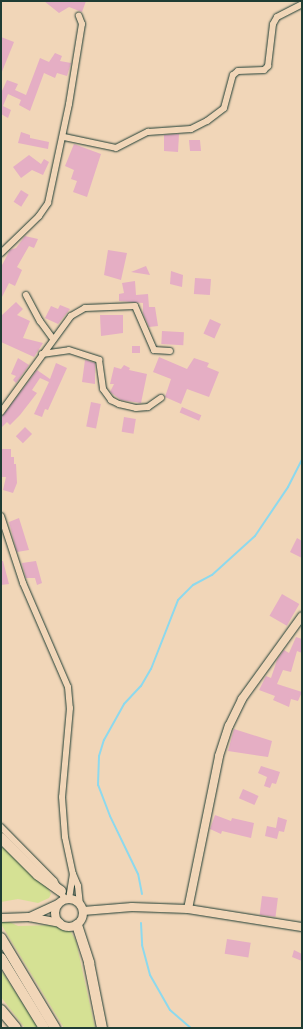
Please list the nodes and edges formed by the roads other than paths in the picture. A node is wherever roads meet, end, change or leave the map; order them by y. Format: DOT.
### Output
graph roads {
  1 [pos="302,4"];
  2 [pos="79,16"];
  3 [pos="64,136"];
  4 [pos="1,253"];
  5 [pos="26,295"];
  6 [pos="53,339"];
  7 [pos="170,351"];
  8 [pos="42,354"];
  9 [pos="161,398"];
  10 [pos="1,412"];
  11 [pos="1,516"];
  12 [pos="302,616"];
  13 [pos="1,826"];
  14 [pos="1,838"];
  15 [pos="72,874"];
  16 [pos="63,898"];
  17 [pos="81,907"];
  18 [pos="188,909"];
  19 [pos="29,917"];
  20 [pos="1,918"];
  21 [pos="59,923"];
  22 [pos="77,925"];
  23 [pos="302,927"];
  24 [pos="1,938"];
  25 [pos="1,958"];
  26 [pos="1,1010"];
  27 [pos="16,1028"];
  28 [pos="44,1028"];
  29 [pos="55,1028"];
  30 [pos="102,1028"];
  1 -- 3 [label="street"];
  2 -- 3 [label="street"];
  3 -- 4 [label="street"];
  5 -- 6 [label="street"];
  6 -- 7 [label="street"];
  6 -- 8 [label="street"];
  8 -- 9 [label="street"];
  8 -- 10 [label="street"];
  11 -- 15 [label="street"];
  12 -- 18 [label="main road"];
  13 -- 16 [label="street"];
  14 -- 16 [label="highway"];
  15 -- 16 [label="street"];
  15 -- 17 [label="street"];
  16 -- 17 [label="main road"];
  16 -- 19 [label="main road"];
  16 -- 21 [label="main road"];
  17 -- 18 [label="main road"];
  17 -- 22 [label="main road"];
  18 -- 23 [label="main road"];
  19 -- 20 [label="main road"];
  19 -- 21 [label="main road"];
  21 -- 22 [label="main road"];
  22 -- 30 [label="highway"];
  24 -- 29 [label="highway"];
  25 -- 28 [label="highway"];
  26 -- 27 [label="highway"];
}
